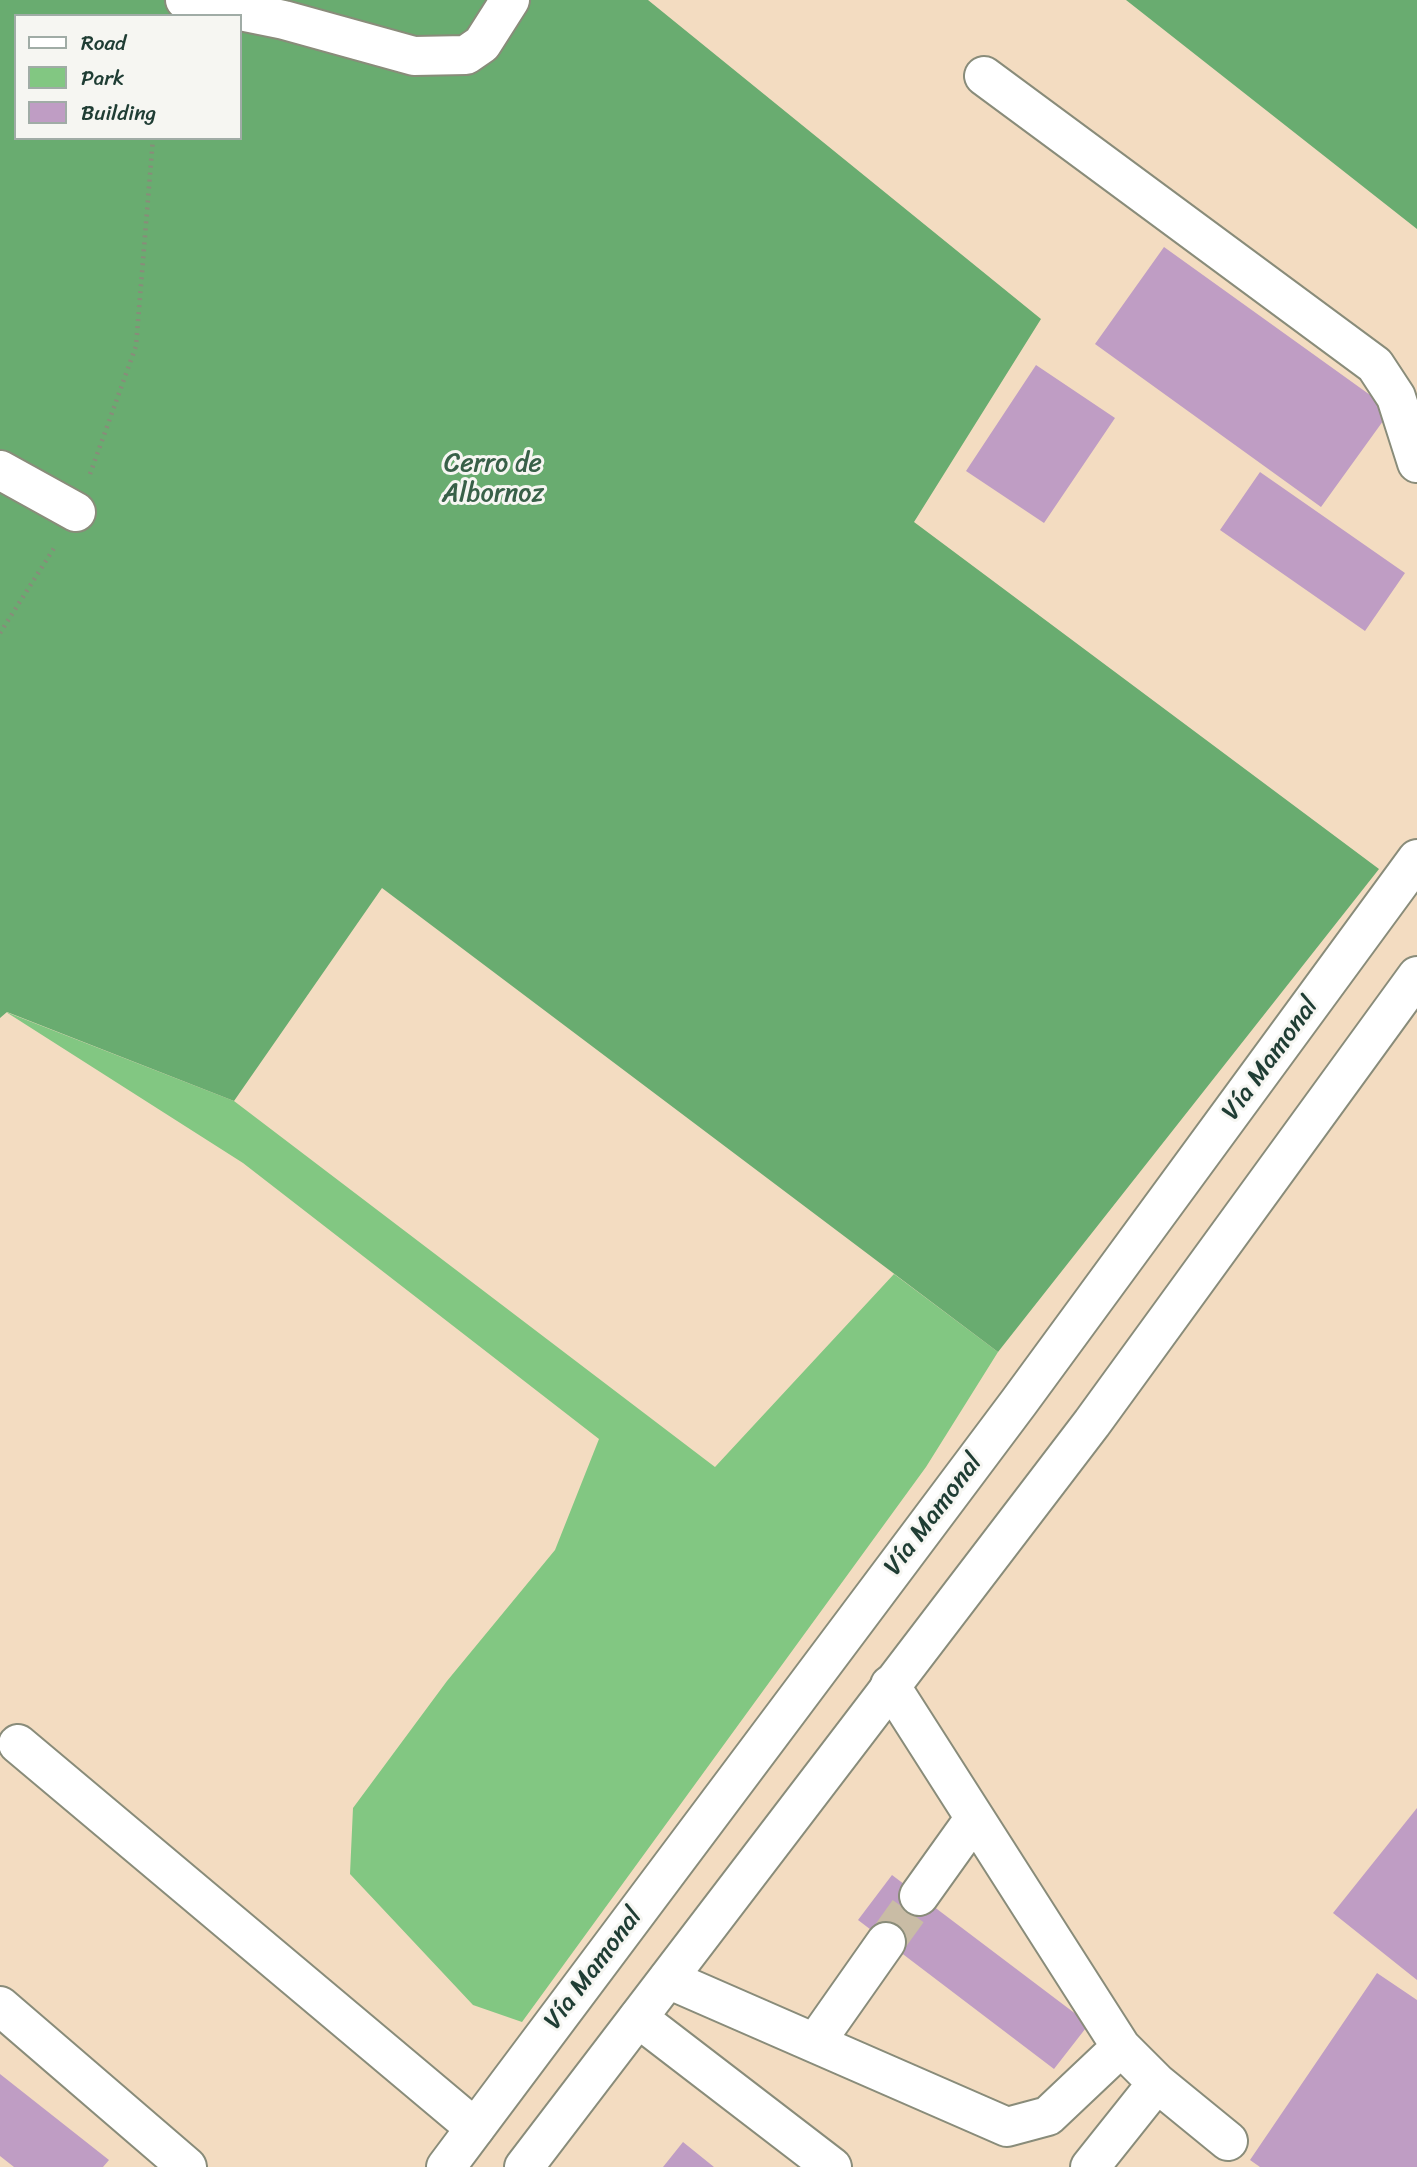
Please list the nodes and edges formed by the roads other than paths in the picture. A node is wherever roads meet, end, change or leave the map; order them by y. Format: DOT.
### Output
graph roads {
  1 [pos="185,0"];
  2 [pos="510,0"];
  3 [pos="984,76"];
  4 [pos="1417,463"];
  5 [pos="0,470"];
  6 [pos="76,512"];
  7 [pos="1417,859"];
  8 [pos="1417,976"];
  9 [pos="890,1685"];
  10 [pos="18,1744"];
  11 [pos="974,1819"];
  12 [pos="919,1896"];
  13 [pos="886,1942"];
  14 [pos="667,1979"];
  15 [pos="0,2006"];
  16 [pos="638,2018"];
  17 [pos="815,2043"];
  18 [pos="1121,2048"];
  19 [pos="1157,2083"];
  20 [pos="475,2128"];
  21 [pos="1228,2141"];
  22 [pos="187,2167"];
  23 [pos="446,2167"];
  24 [pos="524,2167"];
  25 [pos="832,2167"];
  26 [pos="1090,2167"];
  1 -- 2 [label="main road"];
  3 -- 4 [label="main road"];
  5 -- 6 [label="main road"];
  7 -- 20 [label="main road, Vía Mamonal"];
  8 -- 9 [label="main road"];
  9 -- 11 [label="main road"];
  9 -- 14 [label="main road"];
  10 -- 20 [label="main road"];
  11 -- 12 [label="main road"];
  11 -- 18 [label="main road"];
  13 -- 17 [label="main road"];
  14 -- 16 [label="main road"];
  14 -- 17 [label="main road"];
  15 -- 22 [label="main road"];
  16 -- 24 [label="main road"];
  16 -- 25 [label="main road"];
  17 -- 18 [label="main road"];
  18 -- 19 [label="main road"];
  19 -- 21 [label="main road"];
  19 -- 26 [label="main road"];
  20 -- 23 [label="main road, Vía Mamonal"];
}
